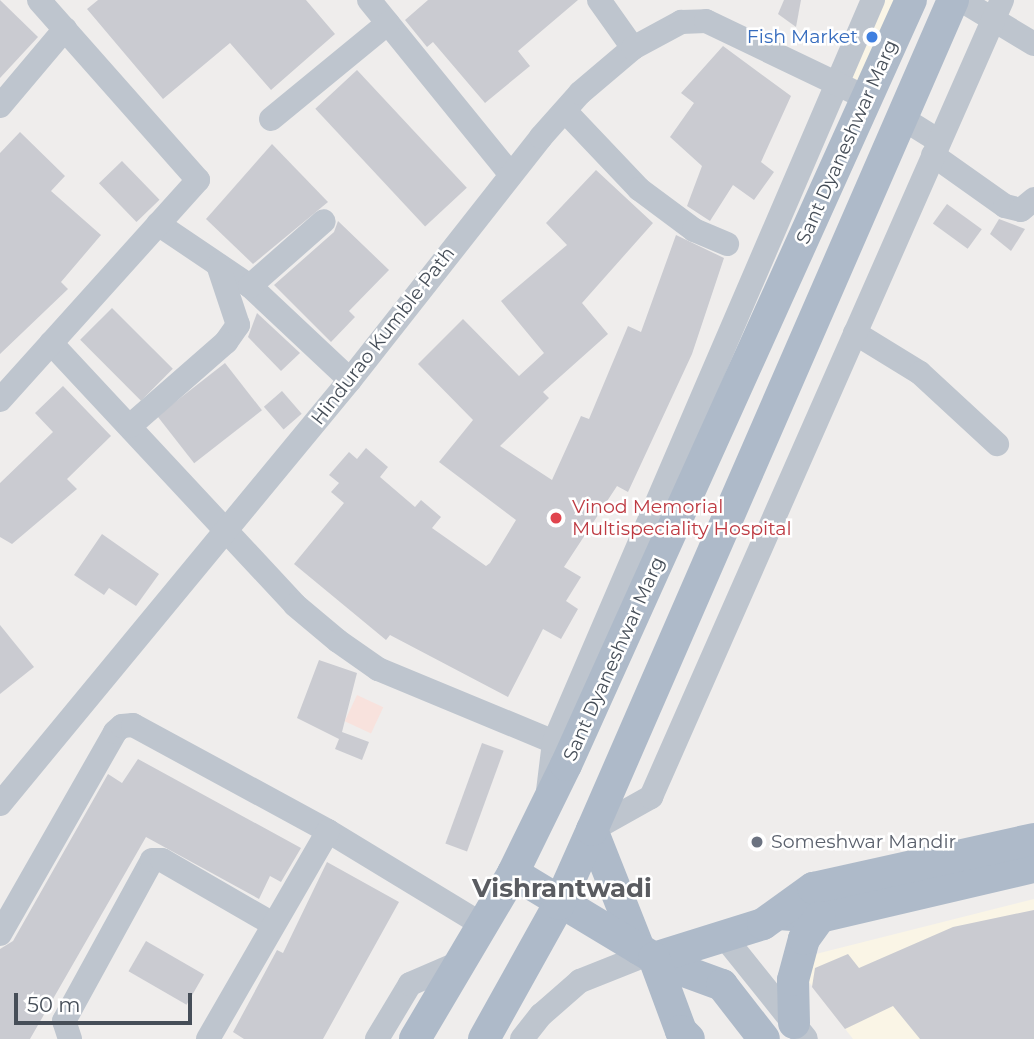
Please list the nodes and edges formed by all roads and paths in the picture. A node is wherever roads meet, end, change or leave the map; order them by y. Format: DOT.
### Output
graph roads {
  1 [pos="39,0"];
  2 [pos="369,0"];
  3 [pos="599,0"];
  4 [pos="873,0"];
  5 [pos="911,0"];
  6 [pos="953,0"];
  7 [pos="961,0"];
  8 [pos="998,9"];
  9 [pos="388,23"];
  10 [pos="65,29"];
  11 [pos="1034,44"];
  12 [pos="634,48"];
  13 [pos="835,83"];
  14 [pos="867,98"];
  15 [pos="0,106"];
  16 [pos="565,111"];
  17 [pos="902,118"];
  18 [pos="271,119"];
  19 [pos="936,148"];
  20 [pos="511,175"];
  21 [pos="1034,199"];
  22 [pos="324,221"];
  23 [pos="158,224"];
  24 [pos="727,244"];
  25 [pos="218,265"];
  26 [pos="250,286"];
  27 [pos="855,332"];
  28 [pos="51,344"];
  29 [pos="350,380"];
  30 [pos="0,400"];
  31 [pos="130,426"];
  32 [pos="997,444"];
  33 [pos="228,529"];
  34 [pos="554,742"];
  35 [pos="0,804"];
  36 [pos="546,806"];
  37 [pos="592,830"];
  38 [pos="328,831"];
  39 [pos="1034,839"];
  40 [pos="1034,867"];
  41 [pos="513,873"];
  42 [pos="559,904"];
  43 [pos="779,914"];
  44 [pos="820,917"];
  45 [pos="273,924"];
  46 [pos="484,926"];
  47 [pos="0,934"];
  48 [pos="722,934"];
  49 [pos="647,954"];
  50 [pos="459,963"];
  51 [pos="800,1031"];
  52 [pos="69,1039"];
  53 [pos="208,1039"];
  54 [pos="377,1039"];
  55 [pos="415,1039"];
  56 [pos="484,1039"];
  57 [pos="522,1039"];
  58 [pos="689,1039"];
  59 [pos="764,1039"];
  1 -- 10 [label="street"];
  2 -- 9 [label="street"];
  3 -- 12 [label="street"];
  4 -- 13 [label="street"];
  5 -- 14 [label="main road, Sant Dyaneshwar Marg"];
  6 -- 17 [label="main road, Sant Dyaneshwar Marg"];
  7 -- 8 [label="street"];
  8 -- 11 [label="street"];
  8 -- 19 [label="street"];
  9 -- 18 [label="street"];
  9 -- 20 [label="street"];
  10 -- 15 [label="street"];
  10 -- 23 [label="street"];
  12 -- 13 [label="street, Hindurao Kumble Path"];
  12 -- 16 [label="street, Hindurao Kumble Path"];
  13 -- 14 [label="street, Hindurao Kumble Path"];
  13 -- 34 [label="street"];
  14 -- 36 [label="main road, Sant Dyaneshwar Marg"];
  16 -- 20 [label="street, Hindurao Kumble Path"];
  16 -- 24 [label="street"];
  17 -- 19 [label="street"];
  17 -- 37 [label="main road, Sant Dyaneshwar Marg"];
  19 -- 21 [label="street"];
  19 -- 27 [label="street"];
  20 -- 29 [label="street, Hindurao Kumble Path"];
  22 -- 26 [label="street"];
  23 -- 25 [label="street"];
  23 -- 28 [label="street"];
  25 -- 26 [label="street"];
  25 -- 31 [label="street"];
  26 -- 29 [label="street"];
  27 -- 32 [label="street"];
  27 -- 37 [label="street"];
  28 -- 30 [label="street"];
  28 -- 31 [label="street"];
  29 -- 33 [label="street, Hindurao Kumble Path"];
  31 -- 33 [label="street"];
  33 -- 34 [label="street"];
  33 -- 35 [label="street, Hindurao Kumble Path"];
  34 -- 36 [label="street"];
  36 -- 41 [label="main road, Sant Dyaneshwar Marg"];
  37 -- 42 [label="main road, Sant Dyaneshwar Marg"];
  37 -- 49 [label="main road"];
  38 -- 45 [label="street"];
  38 -- 46 [label="street"];
  38 -- 47 [label="street"];
  39 -- 43 [label="main road"];
  40 -- 44 [label="main road"];
  41 -- 42 [label="main road"];
  41 -- 46 [label="main road, Sant Dyaneshwar Marg"];
  42 -- 49 [label="main road"];
  42 -- 56 [label="main road, Sant Dyaneshwar Marg"];
  43 -- 44 [label="main road"];
  43 -- 48 [label="main road"];
  44 -- 51 [label="main road"];
  45 -- 52 [label="street"];
  45 -- 53 [label="street"];
  46 -- 50 [label="main road, Sant Dyaneshwar Marg"];
  48 -- 49 [label="main road"];
  48 -- 51 [label="street"];
  49 -- 57 [label="street"];
  49 -- 58 [label="main road"];
  49 -- 59 [label="main road"];
  50 -- 54 [label="street"];
  50 -- 55 [label="main road, Sant Dyaneshwar Marg"];
}
